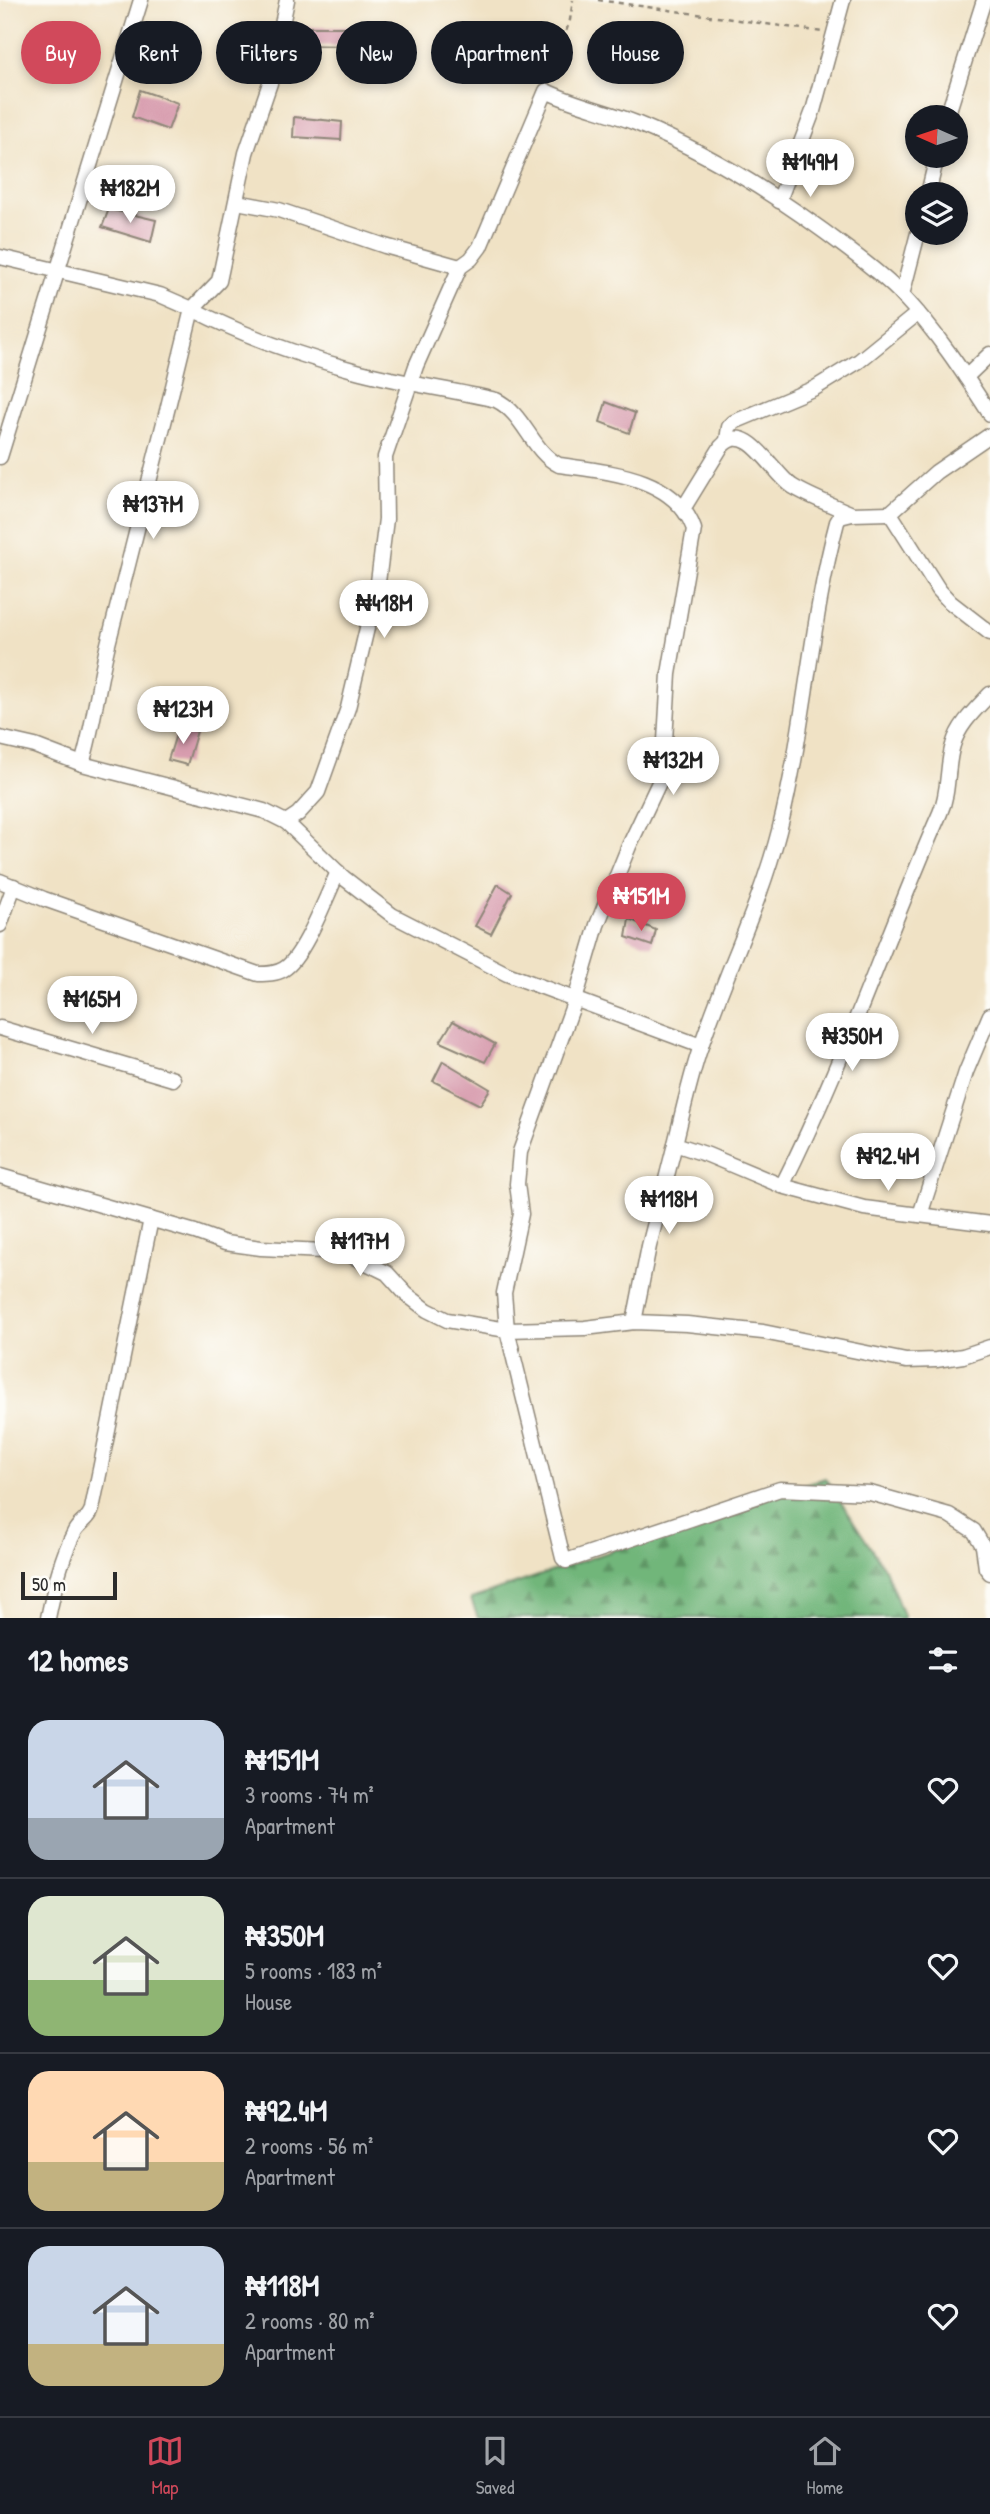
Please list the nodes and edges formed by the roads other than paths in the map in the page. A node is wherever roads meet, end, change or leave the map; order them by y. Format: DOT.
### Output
graph roads {
  1 [pos="141,0"];
  2 [pos="287,0"];
  3 [pos="843,0"];
  4 [pos="984,0"];
  5 [pos="951,105"];
  6 [pos="779,201"];
  7 [pos="237,202"];
  8 [pos="915,245"];
  9 [pos="0,257"];
  10 [pos="460,267"];
  11 [pos="58,271"];
  12 [pos="902,295"];
  13 [pos="192,309"];
  14 [pos="918,313"];
  15 [pos="990,354"];
  16 [pos="966,377"];
  17 [pos="411,382"];
  18 [pos="990,414"];
  19 [pos="990,435"];
  20 [pos="727,440"];
  21 [pos="0,457"];
  22 [pos="683,509"];
  23 [pos="890,513"];
  24 [pos="852,514"];
  25 [pos="990,633"];
  26 [pos="990,694"];
  27 [pos="0,738"];
  28 [pos="82,764"];
  29 [pos="286,822"];
  30 [pos="338,872"];
  31 [pos="7,883"];
  32 [pos="0,925"];
  33 [pos="575,1000"];
  34 [pos="990,1015"];
  35 [pos="0,1027"];
  36 [pos="701,1046"];
  37 [pos="173,1079"];
  38 [pos="675,1144"];
  39 [pos="0,1176"];
  40 [pos="782,1186"];
  41 [pos="920,1215"];
  42 [pos="151,1219"];
  43 [pos="990,1224"];
  44 [pos="634,1322"];
  45 [pos="507,1330"];
  46 [pos="990,1347"];
  47 [pos="990,1573"];
  48 [pos="48,1618"];
  1 -- 11 [label="street"];
  2 -- 7 [label="street"];
  3 -- 6 [label="street"];
  4 -- 5 [label="street"];
  6 -- 10 [label="street"];
  6 -- 12 [label="street"];
  7 -- 10 [label="street"];
  7 -- 13 [label="street"];
  8 -- 12 [label="street"];
  9 -- 11 [label="street"];
  10 -- 17 [label="street"];
  11 -- 13 [label="street"];
  11 -- 21 [label="street"];
  12 -- 14 [label="street"];
  13 -- 17 [label="street"];
  13 -- 28 [label="street"];
  14 -- 16 [label="street"];
  14 -- 20 [label="street"];
  15 -- 16 [label="street"];
  16 -- 18 [label="street"];
  17 -- 22 [label="street"];
  17 -- 29 [label="street"];
  19 -- 23 [label="street"];
  20 -- 22 [label="street"];
  20 -- 24 [label="street"];
  22 -- 33 [label="street"];
  23 -- 24 [label="street"];
  23 -- 25 [label="street"];
  24 -- 36 [label="street"];
  26 -- 40 [label="street"];
  27 -- 28 [label="street"];
  28 -- 29 [label="street"];
  29 -- 30 [label="street"];
  30 -- 31 [label="street"];
  30 -- 33 [label="street"];
  31 -- 32 [label="street"];
  33 -- 36 [label="street"];
  33 -- 45 [label="street"];
  34 -- 41 [label="street"];
  35 -- 37 [label="street"];
  36 -- 38 [label="street"];
  38 -- 40 [label="street"];
  38 -- 44 [label="street"];
  39 -- 42 [label="street"];
  40 -- 41 [label="street"];
  41 -- 43 [label="street"];
  42 -- 45 [label="street"];
  42 -- 48 [label="street"];
  44 -- 45 [label="street"];
  44 -- 46 [label="street"];
  45 -- 47 [label="street"];
}
